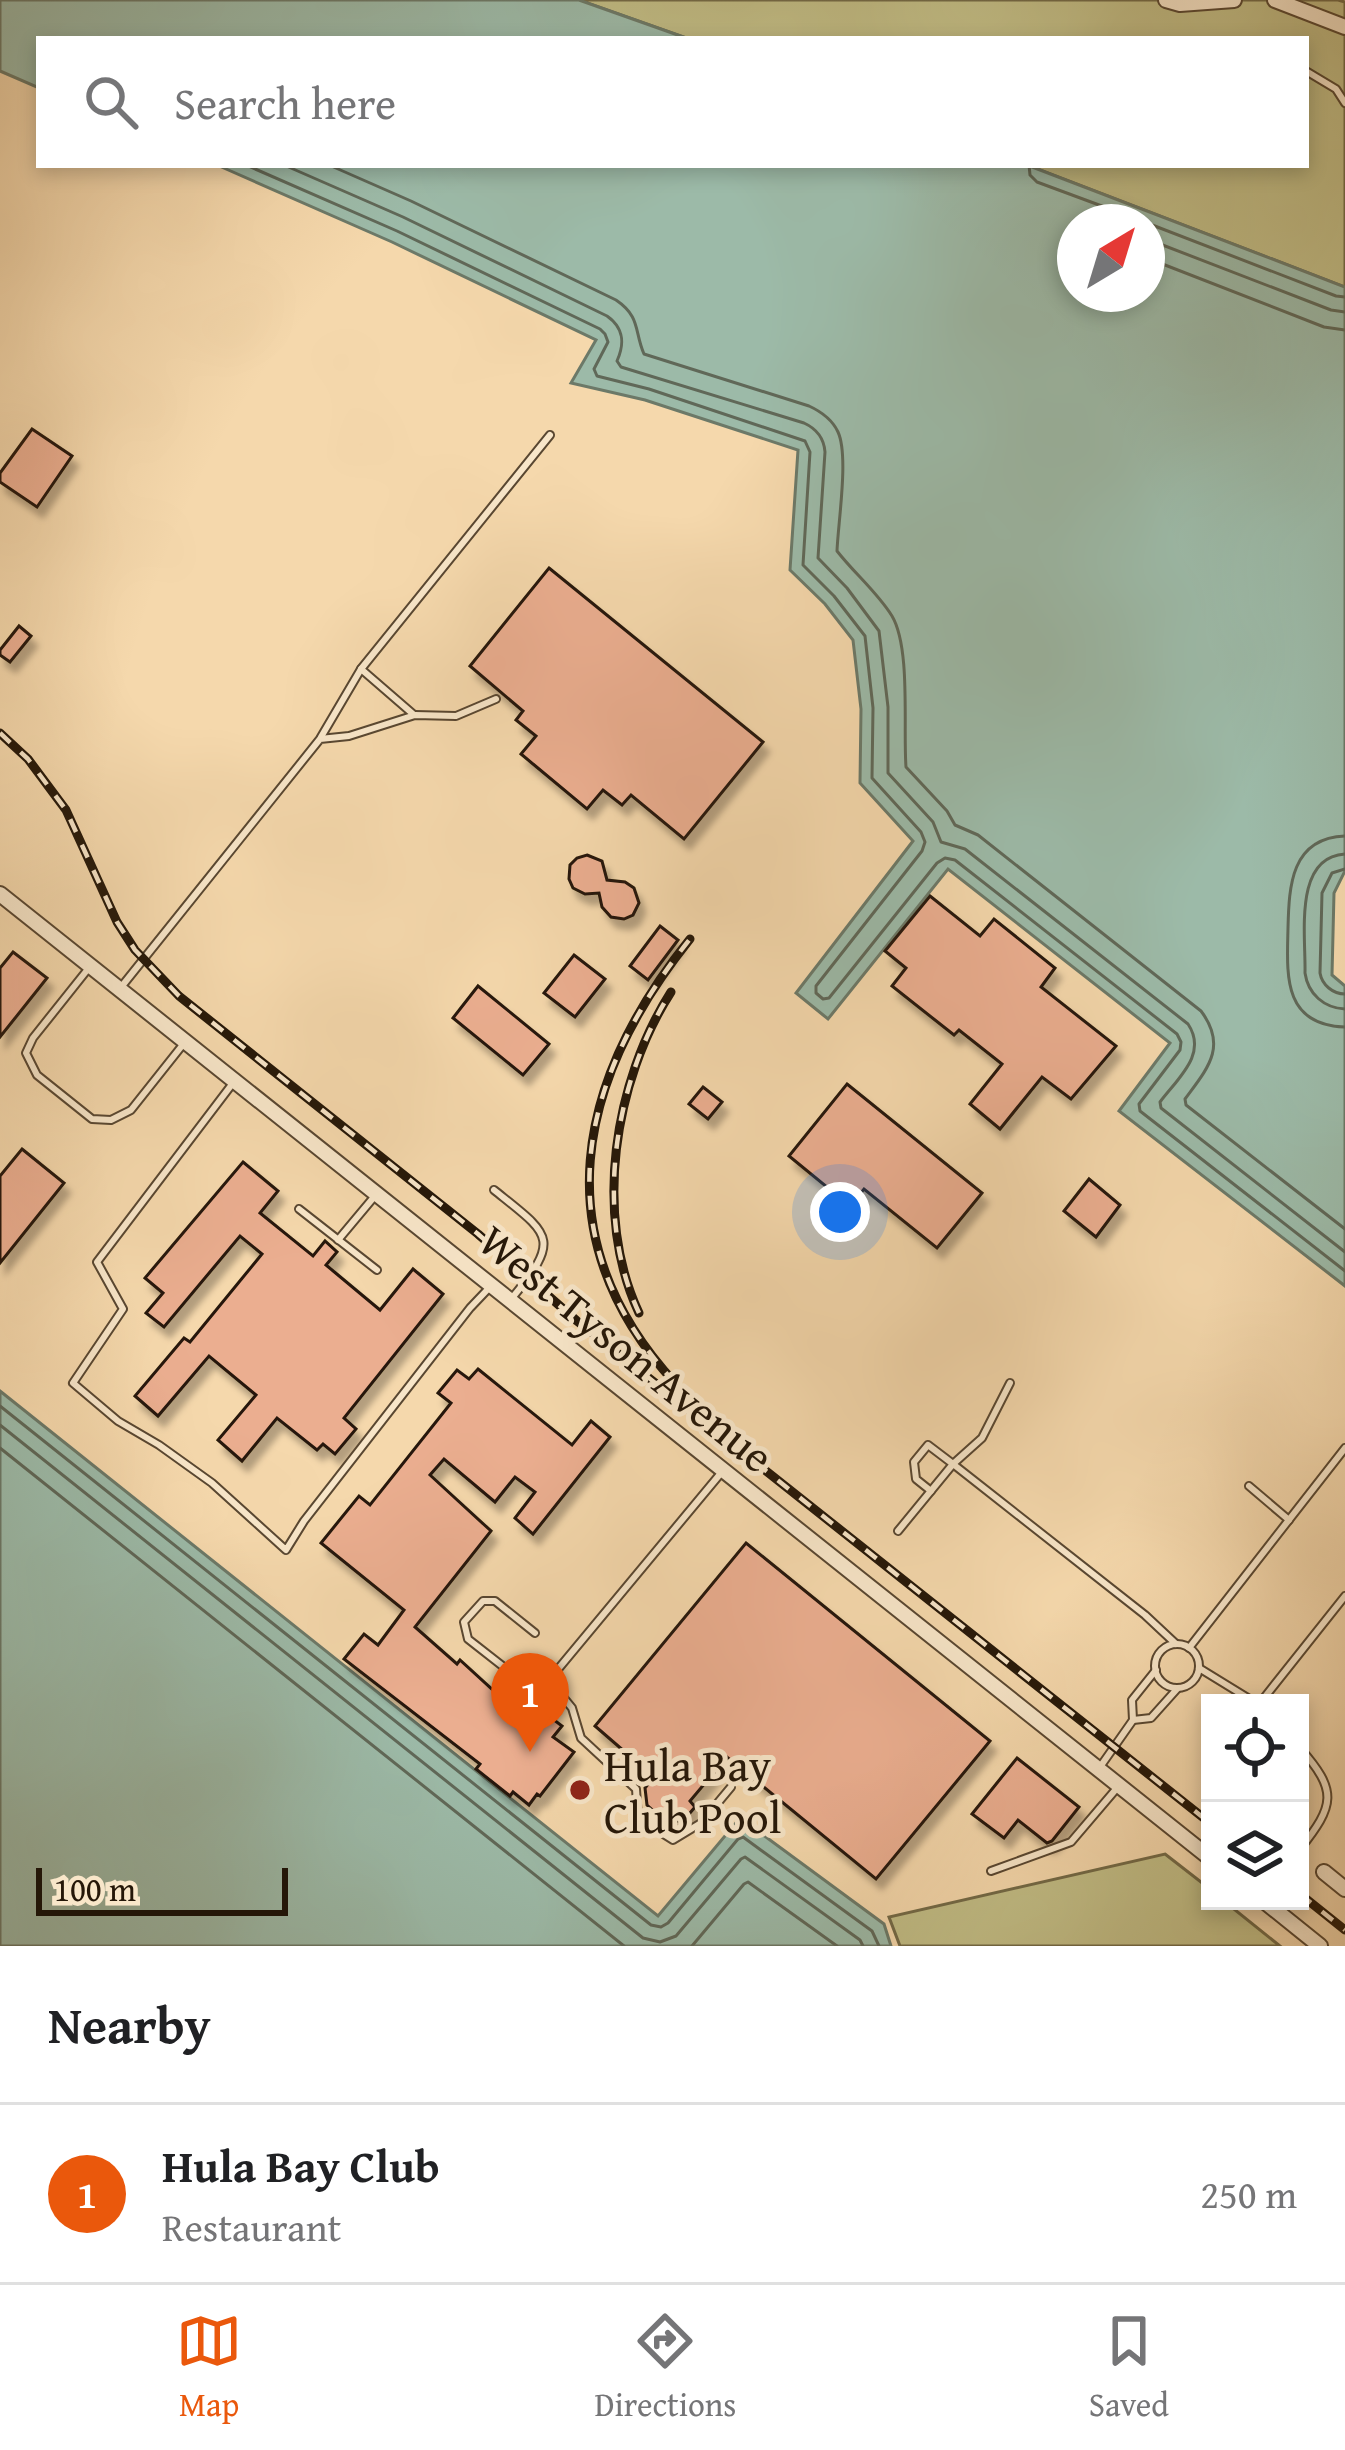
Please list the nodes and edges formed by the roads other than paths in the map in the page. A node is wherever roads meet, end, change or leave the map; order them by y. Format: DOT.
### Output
graph roads {
  1 [pos="1166,0"];
  2 [pos="1234,0"];
  3 [pos="1275,0"];
  4 [pos="1345,27"];
  5 [pos="1309,73"];
  6 [pos="1345,103"];
  7 [pos="550,434"];
  8 [pos="361,669"];
  9 [pos="496,699"];
  10 [pos="415,715"];
  11 [pos="320,739"];
  12 [pos="0,894"];
  13 [pos="90,966"];
  14 [pos="120,989"];
  15 [pos="185,1041"];
  16 [pos="235,1081"];
  17 [pos="494,1190"];
  18 [pos="376,1194"];
  19 [pos="299,1209"];
  20 [pos="338,1240"];
  21 [pos="377,1270"];
  22 [pos="491,1285"];
  23 [pos="510,1300"];
  24 [pos="1010,1383"];
  25 [pos="1345,1448"];
  26 [pos="953,1464"];
  27 [pos="723,1470"];
  28 [pos="1249,1486"];
  29 [pos="931,1491"];
  30 [pos="1289,1520"];
  31 [pos="898,1531"];
  32 [pos="1345,1596"];
  33 [pos="536,1633"];
  34 [pos="1176,1644"];
  35 [pos="1189,1648"];
  36 [pos="1199,1668"];
  37 [pos="1156,1670"];
  38 [pos="550,1680"];
  39 [pos="1177,1688"];
  40 [pos="1243,1694"];
  41 [pos="1265,1694"];
  42 [pos="1133,1720"];
  43 [pos="1309,1758"];
  44 [pos="1099,1769"];
  45 [pos="731,1786"];
  46 [pos="1119,1786"];
  47 [pos="1309,1837"];
  48 [pos="1201,1851"];
  49 [pos="991,1871"];
  50 [pos="1324,1872"];
  51 [pos="1345,1889"];
  52 [pos="1275,1910"];
  53 [pos="1320,1946"];
  1 -- 2 [label="street"];
  3 -- 4 [label="street"];
  5 -- 6 [label="lane"];
  7 -- 8 [label="lane"];
  8 -- 10 [label="lane"];
  8 -- 11 [label="lane"];
  9 -- 10 [label="lane"];
  10 -- 11 [label="lane"];
  11 -- 14 [label="lane"];
  12 -- 13 [label="street, West Tyson Avenue"];
  13 -- 14 [label="street, West Tyson Avenue"];
  13 -- 15 [label="lane"];
  14 -- 15 [label="street, West Tyson Avenue"];
  15 -- 16 [label="street, West Tyson Avenue"];
  16 -- 18 [label="street, West Tyson Avenue"];
  16 -- 22 [label="lane"];
  17 -- 23 [label="lane"];
  18 -- 20 [label="lane"];
  18 -- 22 [label="street, West Tyson Avenue"];
  19 -- 20 [label="lane"];
  20 -- 21 [label="lane"];
  22 -- 23 [label="street, West Tyson Avenue"];
  23 -- 27 [label="street, West Tyson Avenue"];
  24 -- 26 [label="lane"];
  25 -- 30 [label="lane"];
  26 -- 29 [label="lane"];
  26 -- 29 [label="lane"];
  26 -- 34 [label="lane"];
  27 -- 38 [label="lane"];
  27 -- 44 [label="street, West Tyson Avenue"];
  28 -- 30 [label="lane"];
  29 -- 31 [label="lane"];
  30 -- 35 [label="lane"];
  32 -- 41 [label="lane"];
  33 -- 38 [label="lane"];
  34 -- 35 [label="lane"];
  34 -- 37 [label="lane"];
  35 -- 36 [label="lane"];
  36 -- 39 [label="lane"];
  36 -- 40 [label="lane"];
  37 -- 39 [label="lane"];
  37 -- 42 [label="lane"];
  38 -- 45 [label="lane"];
  39 -- 42 [label="lane"];
  42 -- 44 [label="lane"];
  43 -- 47 [label="lane"];
  44 -- 46 [label="street, West Tyson Avenue"];
  46 -- 48 [label="street, West Tyson Avenue"];
  46 -- 49 [label="lane"];
  50 -- 51 [label="street"];
  52 -- 53 [label="street"];
}
